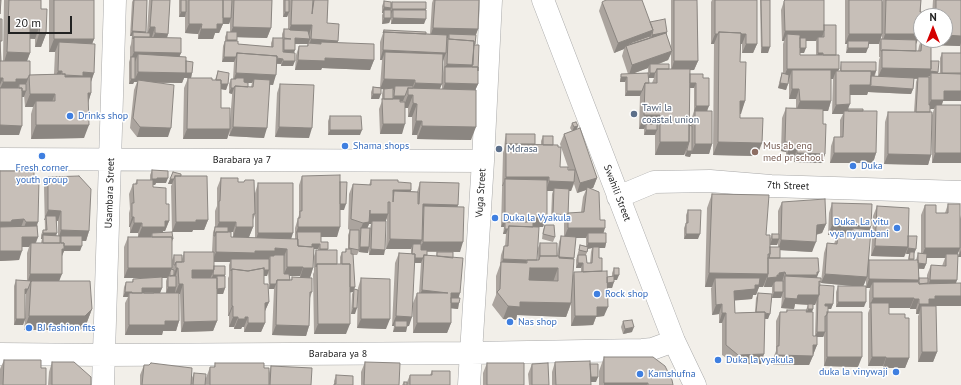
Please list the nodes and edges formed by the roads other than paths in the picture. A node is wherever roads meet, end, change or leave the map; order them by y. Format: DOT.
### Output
graph roads {
  1 [pos="115,0"];
  2 [pos="491,0"];
  3 [pos="543,0"];
  4 [pos="0,159"];
  5 [pos="111,159"];
  6 [pos="483,161"];
  7 [pos="961,192"];
  8 [pos="618,197"];
  9 [pos="674,341"];
  10 [pos="471,353"];
  11 [pos="0,354"];
  12 [pos="104,355"];
  13 [pos="103,385"];
  14 [pos="468,385"];
  15 [pos="695,385"];
  1 -- 5 [label="street, Usambara Street"];
  2 -- 6 [label="street, Vuga Street"];
  3 -- 8 [label="street, Swahili Street"];
  4 -- 5 [label="street, Barabara ya 7"];
  5 -- 6 [label="street, Barabara ya 7"];
  5 -- 12 [label="street, Usambara Street"];
  6 -- 10 [label="street, Vuga Street"];
  7 -- 8 [label="street, 7th Street"];
  8 -- 9 [label="street, Swahili Street"];
  9 -- 10 [label="street, Barabara ya 8"];
  9 -- 15 [label="street, Swahili Street"];
  10 -- 12 [label="street, Barabara ya 8"];
  10 -- 14 [label="street, Vuga Street"];
  11 -- 12 [label="street, Barabara ya 8"];
  12 -- 13 [label="street, Usambara Street"];
}
